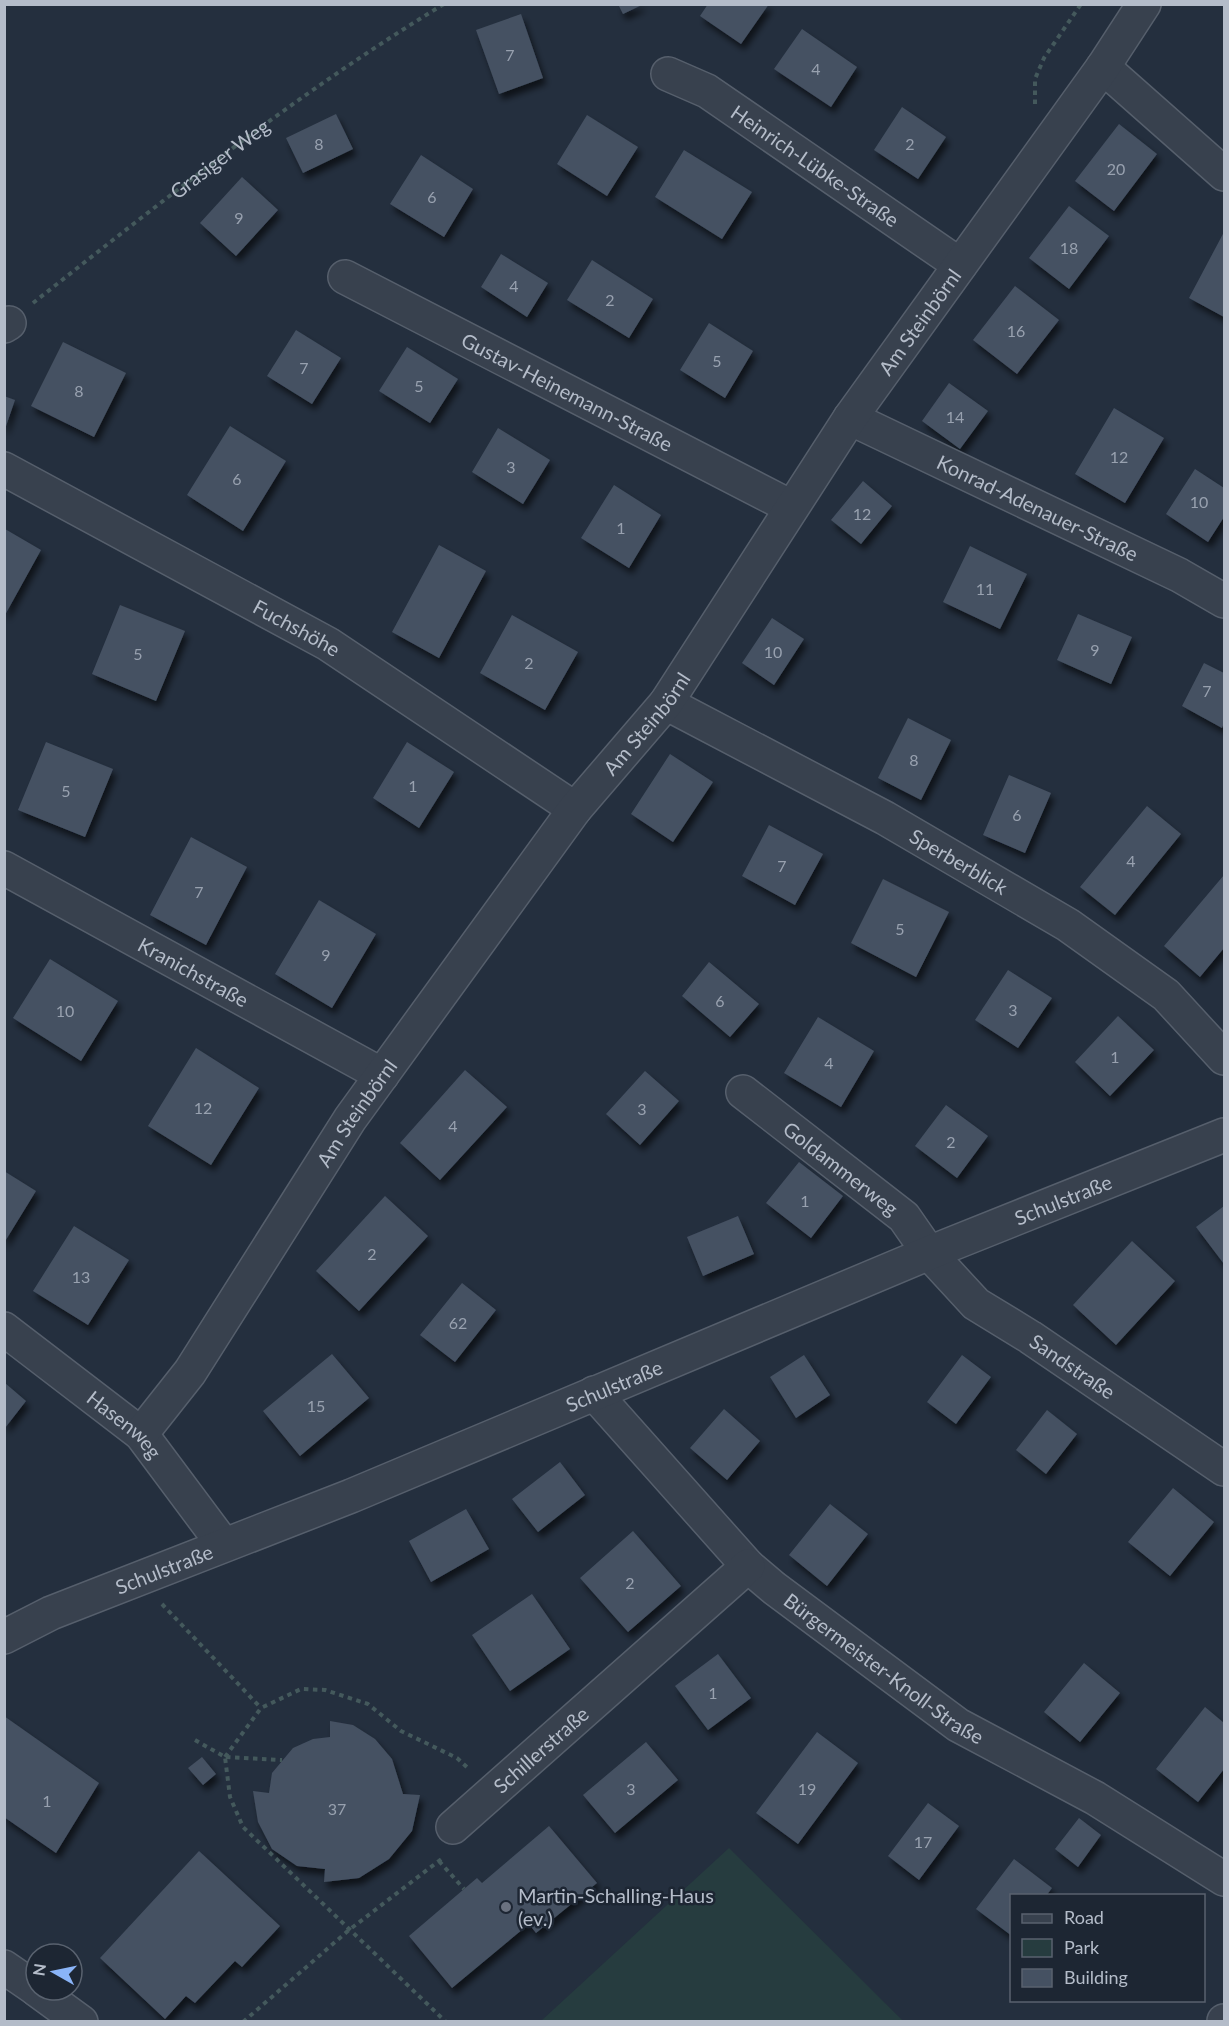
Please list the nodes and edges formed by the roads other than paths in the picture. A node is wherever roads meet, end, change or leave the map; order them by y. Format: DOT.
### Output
graph roads {
  1 [pos="1144,4"];
  2 [pos="1103,67"];
  3 [pos="668,74"];
  4 [pos="1224,174"];
  5 [pos="960,265"];
  6 [pos="345,277"];
  7 [pos="850,418"];
  8 [pos="4,469"];
  9 [pos="791,507"];
  10 [pos="1224,601"];
  11 [pos="666,703"];
  12 [pos="575,809"];
  13 [pos="4,868"];
  14 [pos="1224,1058"];
  15 [pos="382,1075"];
  16 [pos="743,1092"];
  17 [pos="1224,1135"];
  18 [pos="929,1252"];
  19 [pos="4,1329"];
  20 [pos="594,1393"];
  21 [pos="141,1434"];
  22 [pos="1224,1469"];
  23 [pos="223,1544"];
  24 [pos="748,1566"];
  25 [pos="4,1637"];
  26 [pos="453,1827"];
  27 [pos="1224,1879"];
  28 [pos="4,1967"];
  29 [pos="24,1981"];
  30 [pos="53,2002"];
  31 [pos="81,2022"];
  1 -- 2 [label="street, Am Steinbörnl"];
  2 -- 4 [label="street"];
  2 -- 5 [label="street, Am Steinbörnl"];
  3 -- 5 [label="street, Heinrich-Lübke-Straße"];
  5 -- 7 [label="street, Am Steinbörnl"];
  6 -- 9 [label="street, Gustav-Heinemann-Straße"];
  7 -- 9 [label="street, Am Steinbörnl"];
  7 -- 10 [label="street, Konrad-Adenauer-Straße"];
  8 -- 12 [label="street, Fuchshöhe"];
  9 -- 11 [label="street, Am Steinbörnl"];
  11 -- 12 [label="street, Am Steinbörnl"];
  11 -- 14 [label="street, Sperberblick"];
  12 -- 15 [label="street, Am Steinbörnl"];
  13 -- 15 [label="street, Kranichstraße"];
  15 -- 21 [label="street, Am Steinbörnl"];
  16 -- 18 [label="street, Goldammerweg"];
  17 -- 18 [label="street, Schulstraße"];
  18 -- 20 [label="street, Schulstraße"];
  18 -- 22 [label="street, Sandstraße"];
  19 -- 21 [label="street, Hasenweg"];
  20 -- 23 [label="street, Schulstraße"];
  20 -- 24 [label="street, Bürgermeister-Knoll-Straße"];
  21 -- 23 [label="street, Hasenweg"];
  23 -- 25 [label="street, Schulstraße"];
  24 -- 26 [label="street, Schillerstraße"];
  24 -- 27 [label="street, Bürgermeister-Knoll-Straße"];
  28 -- 29 [label="street"];
  30 -- 31 [label="street"];
}
